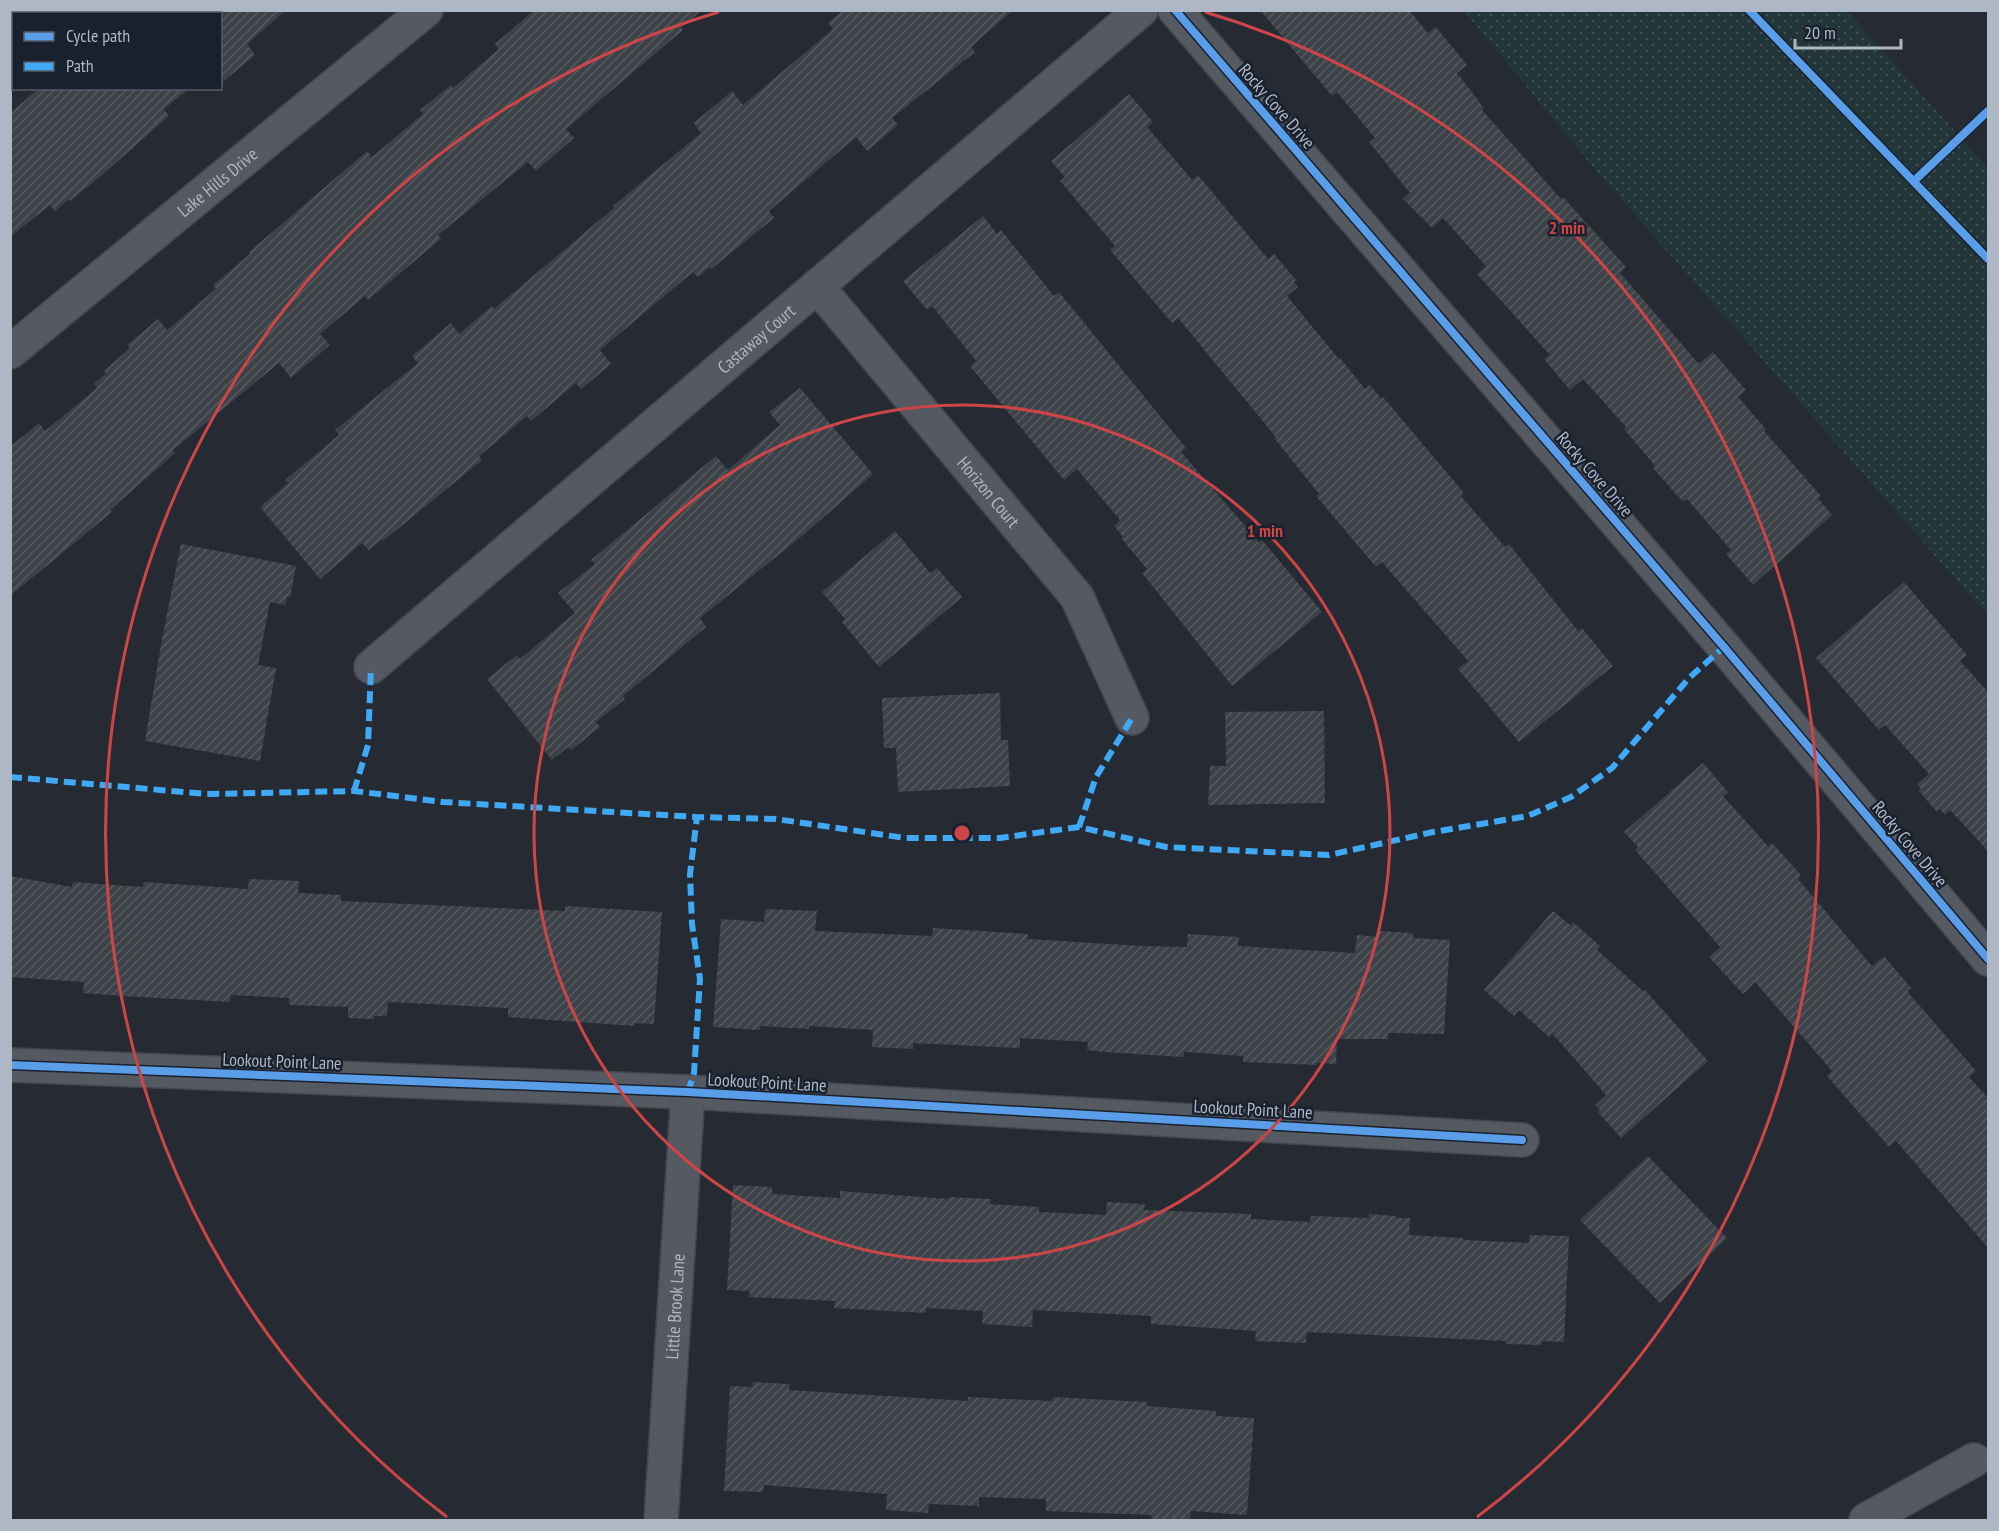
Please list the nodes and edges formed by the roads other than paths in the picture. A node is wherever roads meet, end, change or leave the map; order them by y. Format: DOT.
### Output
graph roads {
  1 [pos="426,10"];
  2 [pos="1141,10"];
  3 [pos="1175,10"];
  4 [pos="817,286"];
  5 [pos="10,352"];
  6 [pos="371,667"];
  7 [pos="1132,718"];
  8 [pos="1989,959"];
  9 [pos="10,1065"];
  10 [pos="688,1092"];
  11 [pos="1522,1140"];
  12 [pos="1974,1460"];
  13 [pos="661,1521"];
  14 [pos="1866,1521"];
  1 -- 5 [label="street, Lake Hills Drive"];
  2 -- 4 [label="street, Castaway Court"];
  3 -- 8 [label="street, Rocky Cove Drive"];
  4 -- 6 [label="street, Castaway Court"];
  4 -- 7 [label="street, Horizon Court"];
  9 -- 10 [label="street, Lookout Point Lane"];
  10 -- 11 [label="street, Lookout Point Lane"];
  10 -- 13 [label="street, Little Brook Lane"];
  12 -- 14 [label="street"];
}
